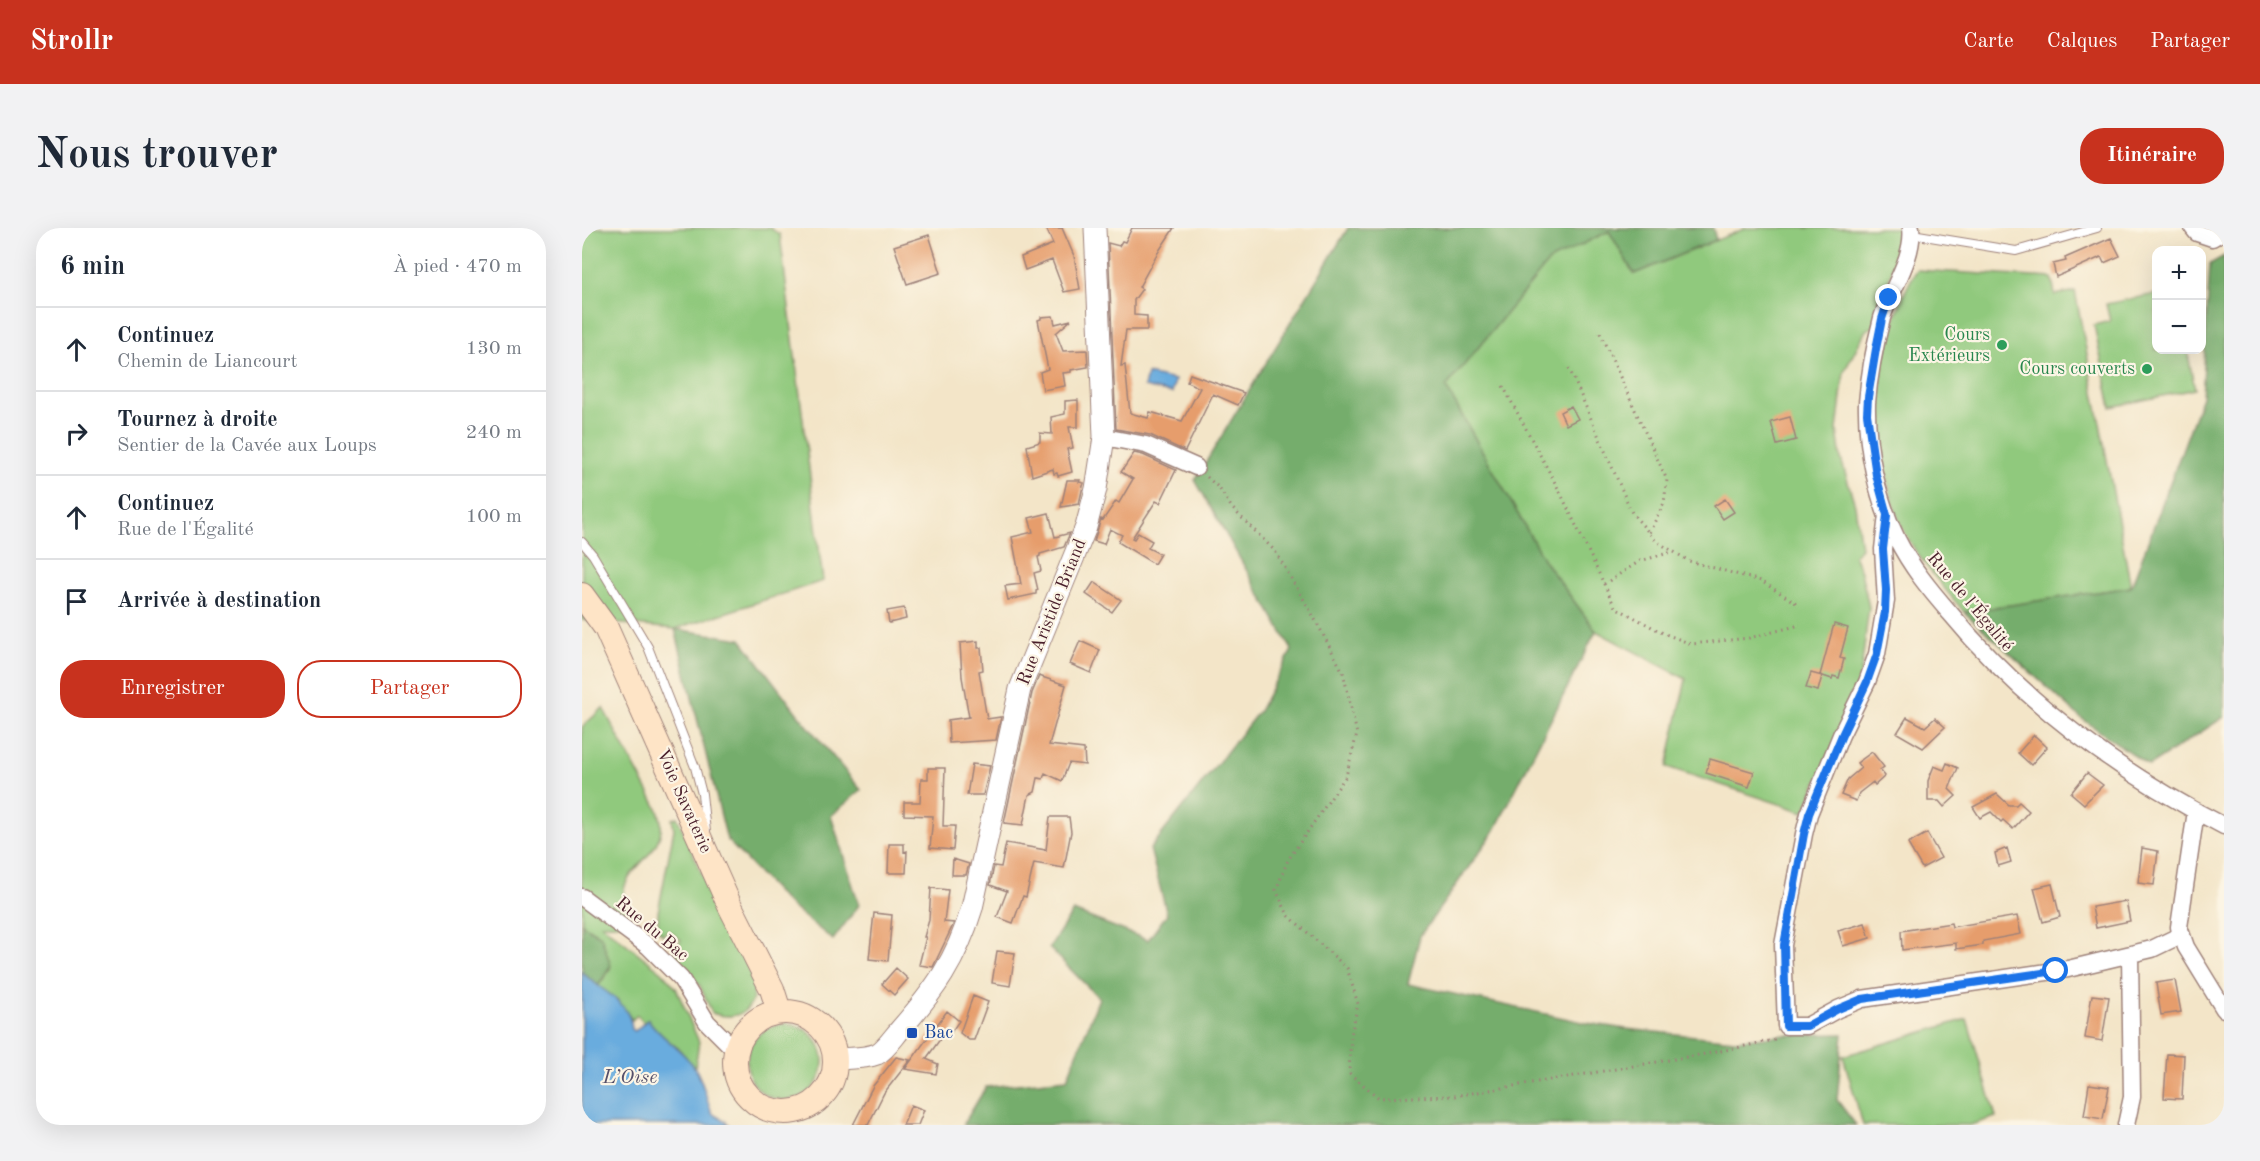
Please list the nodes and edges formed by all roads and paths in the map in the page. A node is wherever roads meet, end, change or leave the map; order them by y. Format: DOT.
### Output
graph roads {
  1 [pos="2097,228"];
  2 [pos="2193,228"];
  3 [pos="1912,231"];
  4 [pos="2224,231"];
  5 [pos="1096,233"];
  6 [pos="1600,333"];
  7 [pos="1569,368"];
  8 [pos="1503,386"];
  9 [pos="1104,437"];
  10 [pos="1196,467"];
  11 [pos="1887,515"];
  12 [pos="1649,533"];
  13 [pos="582,542"];
  14 [pos="1673,552"];
  15 [pos="1604,584"];
  16 [pos="582,595"];
  17 [pos="1796,603"];
  18 [pos="1800,625"];
  19 [pos="2196,811"];
  20 [pos="2224,826"];
  21 [pos="710,859"];
  22 [pos="582,897"];
  23 [pos="2181,935"];
  24 [pos="2130,955"];
  25 [pos="2224,1009"];
  26 [pos="778,1011"];
  27 [pos="1786,1026"];
  28 [pos="736,1051"];
  29 [pos="836,1059"];
  30 [pos="807,1117"];
  31 [pos="2126,1125"];
  1 -- 3 [label="lane"];
  2 -- 4 [label="street"];
  3 -- 11 [label="street, Rue de l'Égalité"];
  5 -- 9 [label="street, Rue Aristide Briand"];
  6 -- 12 [label="path"];
  7 -- 12 [label="path"];
  8 -- 15 [label="path"];
  9 -- 10 [label="street"];
  9 -- 29 [label="street, Rue Aristide Briand"];
  10 -- 27 [label="path"];
  11 -- 19 [label="street, Rue de l'Égalité"];
  11 -- 27 [label="street"];
  12 -- 14 [label="path"];
  13 -- 21 [label="lane"];
  14 -- 15 [label="path"];
  14 -- 17 [label="path"];
  15 -- 18 [label="path"];
  16 -- 21 [label="main road, Voie Savaterie"];
  19 -- 20 [label="street, Rue de l'Égalité"];
  19 -- 23 [label="street"];
  21 -- 26 [label="main road, Voie Savaterie"];
  22 -- 28 [label="street, Rue du Bac"];
  23 -- 24 [label="street"];
  23 -- 25 [label="street"];
  24 -- 27 [label="street"];
  24 -- 31 [label="street"];
  26 -- 28 [label="main road"];
  26 -- 29 [label="main road"];
  28 -- 30 [label="main road"];
  29 -- 30 [label="main road"];
}
